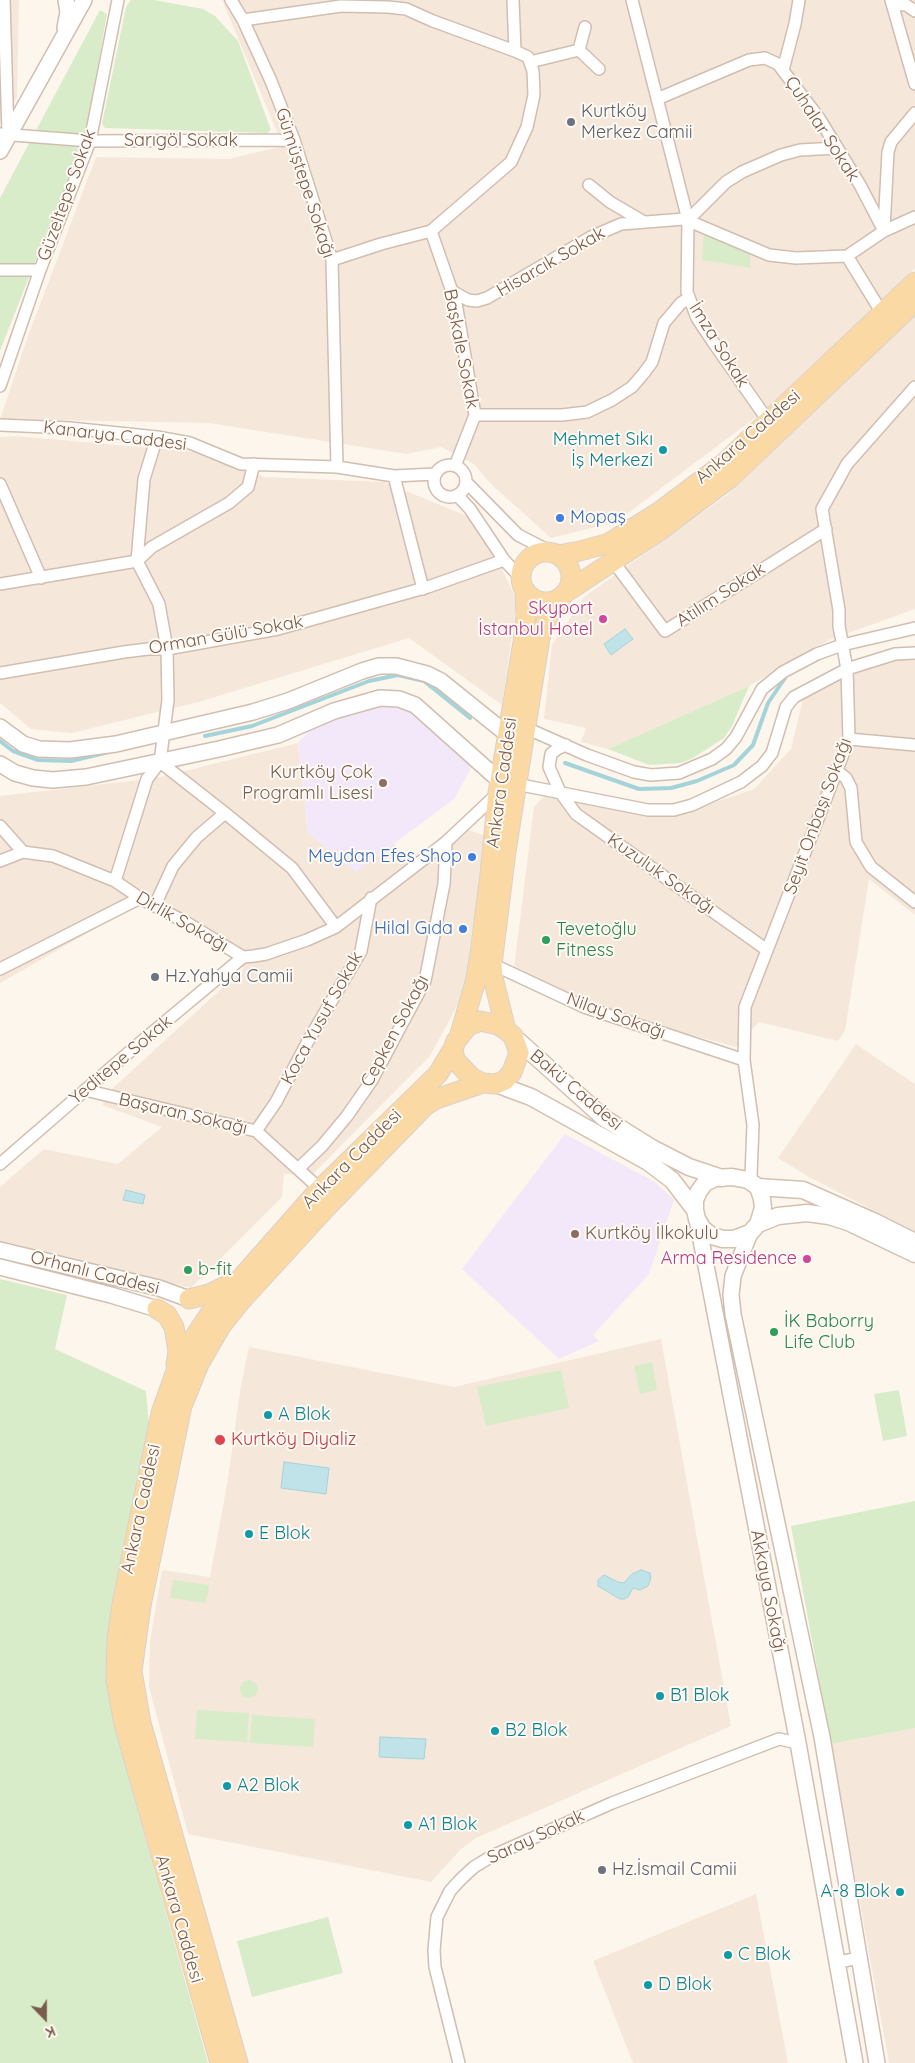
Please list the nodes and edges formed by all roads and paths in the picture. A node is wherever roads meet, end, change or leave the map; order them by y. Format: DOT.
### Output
graph roads {
  1 [pos="4,0"];
  2 [pos="66,0"];
  3 [pos="84,0"];
  4 [pos="118,0"];
  5 [pos="231,0"];
  6 [pos="513,0"];
  7 [pos="632,0"];
  8 [pos="799,0"];
  9 [pos="891,2"];
  10 [pos="915,11"];
  11 [pos="243,20"];
  12 [pos="585,27"];
  13 [pos="62,38"];
  14 [pos="579,50"];
  15 [pos="516,51"];
  16 [pos="530,62"];
  17 [pos="599,69"];
  18 [pos="783,70"];
  19 [pos="915,84"];
  20 [pos="657,99"];
  21 [pos="915,113"];
  22 [pos="4,134"];
  23 [pos="294,140"];
  24 [pos="90,141"];
  25 [pos="837,148"];
  26 [pos="0,151"];
  27 [pos="589,185"];
  28 [pos="915,217"];
  29 [pos="688,220"];
  30 [pos="644,222"];
  31 [pos="431,231"];
  32 [pos="884,231"];
  33 [pos="847,256"];
  34 [pos="332,260"];
  35 [pos="0,270"];
  36 [pos="40,270"];
  37 [pos="915,282"];
  38 [pos="452,291"];
  39 [pos="689,298"];
  40 [pos="915,302"];
  41 [pos="882,314"];
  42 [pos="0,386"];
  43 [pos="915,387"];
  44 [pos="475,415"];
  45 [pos="769,422"];
  46 [pos="0,425"];
  47 [pos="157,437"];
  48 [pos="254,464"];
  49 [pos="455,466"];
  50 [pos="337,467"];
  51 [pos="435,474"];
  52 [pos="394,476"];
  53 [pos="466,482"];
  54 [pos="0,484"];
  55 [pos="457,496"];
  56 [pos="826,529"];
  57 [pos="555,554"];
  58 [pos="504,560"];
  59 [pos="137,561"];
  60 [pos="613,561"];
  61 [pos="41,578"];
  62 [pos="0,584"];
  63 [pos="523,584"];
  64 [pos="423,589"];
  65 [pos="565,594"];
  66 [pos="915,628"];
  67 [pos="901,630"];
  68 [pos="842,645"];
  69 [pos="167,649"];
  70 [pos="915,652"];
  71 [pos="899,653"];
  72 [pos="847,669"];
  73 [pos="0,673"];
  74 [pos="0,727"];
  75 [pos="526,728"];
  76 [pos="164,731"];
  77 [pos="508,735"];
  78 [pos="849,739"];
  79 [pos="915,745"];
  80 [pos="566,746"];
  81 [pos="160,762"];
  82 [pos="0,764"];
  83 [pos="837,770"];
  84 [pos="505,786"];
  85 [pos="560,792"];
  86 [pos="225,813"];
  87 [pos="0,826"];
  88 [pos="446,842"];
  89 [pos="23,852"];
  90 [pos="0,861"];
  91 [pos="115,881"];
  92 [pos="140,898"];
  93 [pos="371,898"];
  94 [pos="915,902"];
  95 [pos="155,905"];
  96 [pos="336,927"];
  97 [pos="767,950"];
  98 [pos="243,957"];
  99 [pos="492,964"];
  100 [pos="0,969"];
  101 [pos="509,1033"];
  102 [pos="457,1042"];
  103 [pos="744,1060"];
  104 [pos="489,1084"];
  105 [pos="85,1090"];
  106 [pos="256,1131"];
  107 [pos="0,1164"];
  108 [pos="298,1169"];
  109 [pos="722,1178"];
  110 [pos="754,1184"];
  111 [pos="320,1189"];
  112 [pos="696,1215"];
  113 [pos="754,1228"];
  114 [pos="915,1242"];
  115 [pos="0,1250"];
  116 [pos="915,1254"];
  117 [pos="0,1267"];
  118 [pos="242,1277"];
  119 [pos="189,1299"];
  120 [pos="157,1309"];
  121 [pos="211,1312"];
  122 [pos="206,1334"];
  123 [pos="176,1371"];
  124 [pos="822,1737"];
  125 [pos="798,1743"];
  126 [pos="860,1958"];
  127 [pos="838,1962"];
  128 [pos="220,2063"];
  129 [pos="238,2063"];
  130 [pos="460,2063"];
  131 [pos="855,2063"];
  132 [pos="877,2063"];
  1 -- 22 [label="street"];
  2 -- 13 [label="street"];
  3 -- 13 [label="street"];
  4 -- 24 [label="street, Güzeltepe Sokak"];
  5 -- 11 [label="street, Gümüştepe Sokağı"];
  6 -- 15 [label="street"];
  7 -- 20 [label="street, İmza Sokak"];
  8 -- 18 [label="street"];
  9 -- 10 [label="street"];
  9 -- 19 [label="street"];
  11 -- 15 [label="street"];
  11 -- 23 [label="street, Gümüştepe Sokağı"];
  12 -- 14 [label="street"];
  13 -- 22 [label="street"];
  14 -- 16 [label="street"];
  14 -- 17 [label="street"];
  15 -- 16 [label="street"];
  16 -- 31 [label="street"];
  18 -- 20 [label="street, Çuhalar Sokak"];
  18 -- 25 [label="street, Çuhalar Sokak"];
  20 -- 29 [label="street, İmza Sokak"];
  21 -- 32 [label="street"];
  22 -- 24 [label="street, Sarıgöl Sokak"];
  22 -- 26 [label="street"];
  23 -- 24 [label="street, Sarıgöl Sokak"];
  23 -- 34 [label="street, Gümüştepe Sokağı"];
  24 -- 36 [label="street, Güzeltepe Sokak"];
  25 -- 29 [label="street"];
  25 -- 32 [label="street, Çuhalar Sokak"];
  27 -- 30 [label="street"];
  28 -- 32 [label="street"];
  29 -- 30 [label="street, Hisarcık Sokak"];
  29 -- 33 [label="street, Hisarcık Sokak"];
  29 -- 39 [label="street, İmza Sokak"];
  30 -- 38 [label="street, Hisarcık Sokak"];
  31 -- 34 [label="street"];
  31 -- 38 [label="street, Başkale Sokak"];
  32 -- 33 [label="street"];
  33 -- 41 [label="street"];
  34 -- 50 [label="street, Gümüştepe Sokağı"];
  35 -- 36 [label="street"];
  36 -- 42 [label="street, Güzeltepe Sokak"];
  37 -- 41 [label="main road, Ankara Caddesi"];
  38 -- 44 [label="street, Başkale Sokak"];
  39 -- 44 [label="street"];
  39 -- 45 [label="street, İmza Sokak"];
  40 -- 60 [label="main road, Ankara Caddesi"];
  41 -- 45 [label="main road, Ankara Caddesi"];
  43 -- 56 [label="street, Seyit Onbaşı Sokağı"];
  44 -- 49 [label="street, Başkale Sokak"];
  45 -- 57 [label="main road, Ankara Caddesi"];
  46 -- 47 [label="street, Kanarya Caddesi"];
  47 -- 48 [label="street, Kanarya Caddesi"];
  47 -- 59 [label="street"];
  48 -- 50 [label="street, Kanarya Caddesi"];
  48 -- 59 [label="street"];
  49 -- 51 [label="street"];
  49 -- 53 [label="street"];
  50 -- 52 [label="street, Kanarya Caddesi"];
  51 -- 52 [label="street, Kanarya Caddesi"];
  51 -- 55 [label="street"];
  52 -- 64 [label="street"];
  53 -- 55 [label="street"];
  53 -- 57 [label="street"];
  54 -- 61 [label="street"];
  55 -- 58 [label="street"];
  56 -- 60 [label="street, Atılım Sokak"];
  56 -- 68 [label="street, Seyit Onbaşı Sokağı"];
  57 -- 63 [label="main road"];
  57 -- 65 [label="main road"];
  58 -- 63 [label="street"];
  58 -- 64 [label="street, Orman Gülü Sokak"];
  59 -- 61 [label="street"];
  59 -- 69 [label="street"];
  60 -- 65 [label="main road, Ankara Caddesi"];
  61 -- 62 [label="street"];
  63 -- 65 [label="main road"];
  63 -- 77 [label="main road, Ankara Caddesi"];
  64 -- 69 [label="street, Orman Gülü Sokak"];
  65 -- 75 [label="main road, Ankara Caddesi"];
  66 -- 67 [label="street"];
  67 -- 68 [label="street"];
  67 -- 71 [label="street"];
  68 -- 72 [label="street, Seyit Onbaşı Sokağı"];
  68 -- 80 [label="street"];
  69 -- 73 [label="street, Orman Gülü Sokak"];
  69 -- 76 [label="street"];
  70 -- 71 [label="street"];
  71 -- 72 [label="street"];
  72 -- 78 [label="street, Seyit Onbaşı Sokağı"];
  72 -- 85 [label="street"];
  74 -- 76 [label="street"];
  75 -- 80 [label="street"];
  75 -- 84 [label="main road, Ankara Caddesi"];
  76 -- 77 [label="street"];
  76 -- 81 [label="street"];
  77 -- 84 [label="main road, Ankara Caddesi"];
  78 -- 79 [label="street"];
  78 -- 83 [label="street, Seyit Onbaşı Sokağı"];
  80 -- 85 [label="street, Kuzuluk Sokağı"];
  81 -- 82 [label="street"];
  81 -- 84 [label="street"];
  81 -- 86 [label="street"];
  81 -- 91 [label="street"];
  83 -- 94 [label="street"];
  83 -- 97 [label="street, Seyit Onbaşı Sokağı"];
  84 -- 85 [label="street"];
  84 -- 88 [label="street, Dirlik Sokağı"];
  84 -- 99 [label="main road, Ankara Caddesi"];
  84 -- 102 [label="main road, Ankara Caddesi"];
  85 -- 97 [label="street, Kuzuluk Sokağı"];
  86 -- 95 [label="street"];
  86 -- 96 [label="street"];
  87 -- 89 [label="street"];
  88 -- 93 [label="street, Dirlik Sokağı"];
  88 -- 108 [label="street, Cepken Sokağı"];
  89 -- 90 [label="street, Dirlik Sokağı"];
  89 -- 91 [label="street, Dirlik Sokağı"];
  91 -- 92 [label="street, Dirlik Sokağı"];
  92 -- 95 [label="street, Dirlik Sokağı"];
  92 -- 100 [label="street"];
  93 -- 96 [label="street, Dirlik Sokağı"];
  93 -- 106 [label="street, Koca Yusuf Sokak"];
  95 -- 98 [label="street, Dirlik Sokağı"];
  96 -- 98 [label="street, Dirlik Sokağı"];
  97 -- 103 [label="street, Seyit Onbaşı Sokağı"];
  98 -- 105 [label="street, Yeditepe Sokak"];
  99 -- 101 [label="main road, Ankara Caddesi"];
  99 -- 103 [label="street, Nilay Sokağı"];
  101 -- 102 [label="main road"];
  101 -- 104 [label="main road"];
  101 -- 109 [label="main road, Bakü Caddesi"];
  102 -- 104 [label="main road"];
  102 -- 111 [label="main road, Ankara Caddesi"];
  103 -- 110 [label="street, Seyit Onbaşı Sokağı"];
  104 -- 112 [label="main road, Bakü Caddesi"];
  104 -- 122 [label="main road, Ankara Caddesi"];
  105 -- 106 [label="street, Başaran Sokağı"];
  105 -- 107 [label="street, Yeditepe Sokak"];
  106 -- 108 [label="street, Başaran Sokağı"];
  108 -- 111 [label="street, Başaran Sokağı"];
  109 -- 110 [label="main road, Bakü Caddesi"];
  109 -- 112 [label="main road"];
  110 -- 113 [label="main road"];
  110 -- 114 [label="main road, Bakü Caddesi"];
  111 -- 118 [label="main road, Ankara Caddesi"];
  112 -- 113 [label="main road, Bakü Caddesi"];
  112 -- 125 [label="street, Akkaya Sokağı"];
  113 -- 116 [label="main road, Bakü Caddesi"];
  113 -- 124 [label="street, Akkaya Sokağı"];
  115 -- 119 [label="street, Orhanlı Caddesi"];
  117 -- 120 [label="street, Orhanlı Caddesi"];
  118 -- 119 [label="main road"];
  118 -- 121 [label="main road, Ankara Caddesi"];
  119 -- 121 [label="main road"];
  120 -- 122 [label="main road"];
  120 -- 123 [label="main road"];
  121 -- 122 [label="main road, Ankara Caddesi"];
  122 -- 123 [label="main road, Ankara Caddesi"];
  122 -- 129 [label="main road, Ankara Caddesi"];
  123 -- 128 [label="main road, Ankara Caddesi"];
  124 -- 125 [label="street"];
  124 -- 126 [label="street, Akkaya Sokağı"];
  125 -- 127 [label="street, Akkaya Sokağı"];
  125 -- 130 [label="street, Saray Sokak"];
  126 -- 127 [label="street"];
  126 -- 132 [label="street, Akkaya Sokağı"];
  127 -- 131 [label="street, Akkaya Sokağı"];
}
